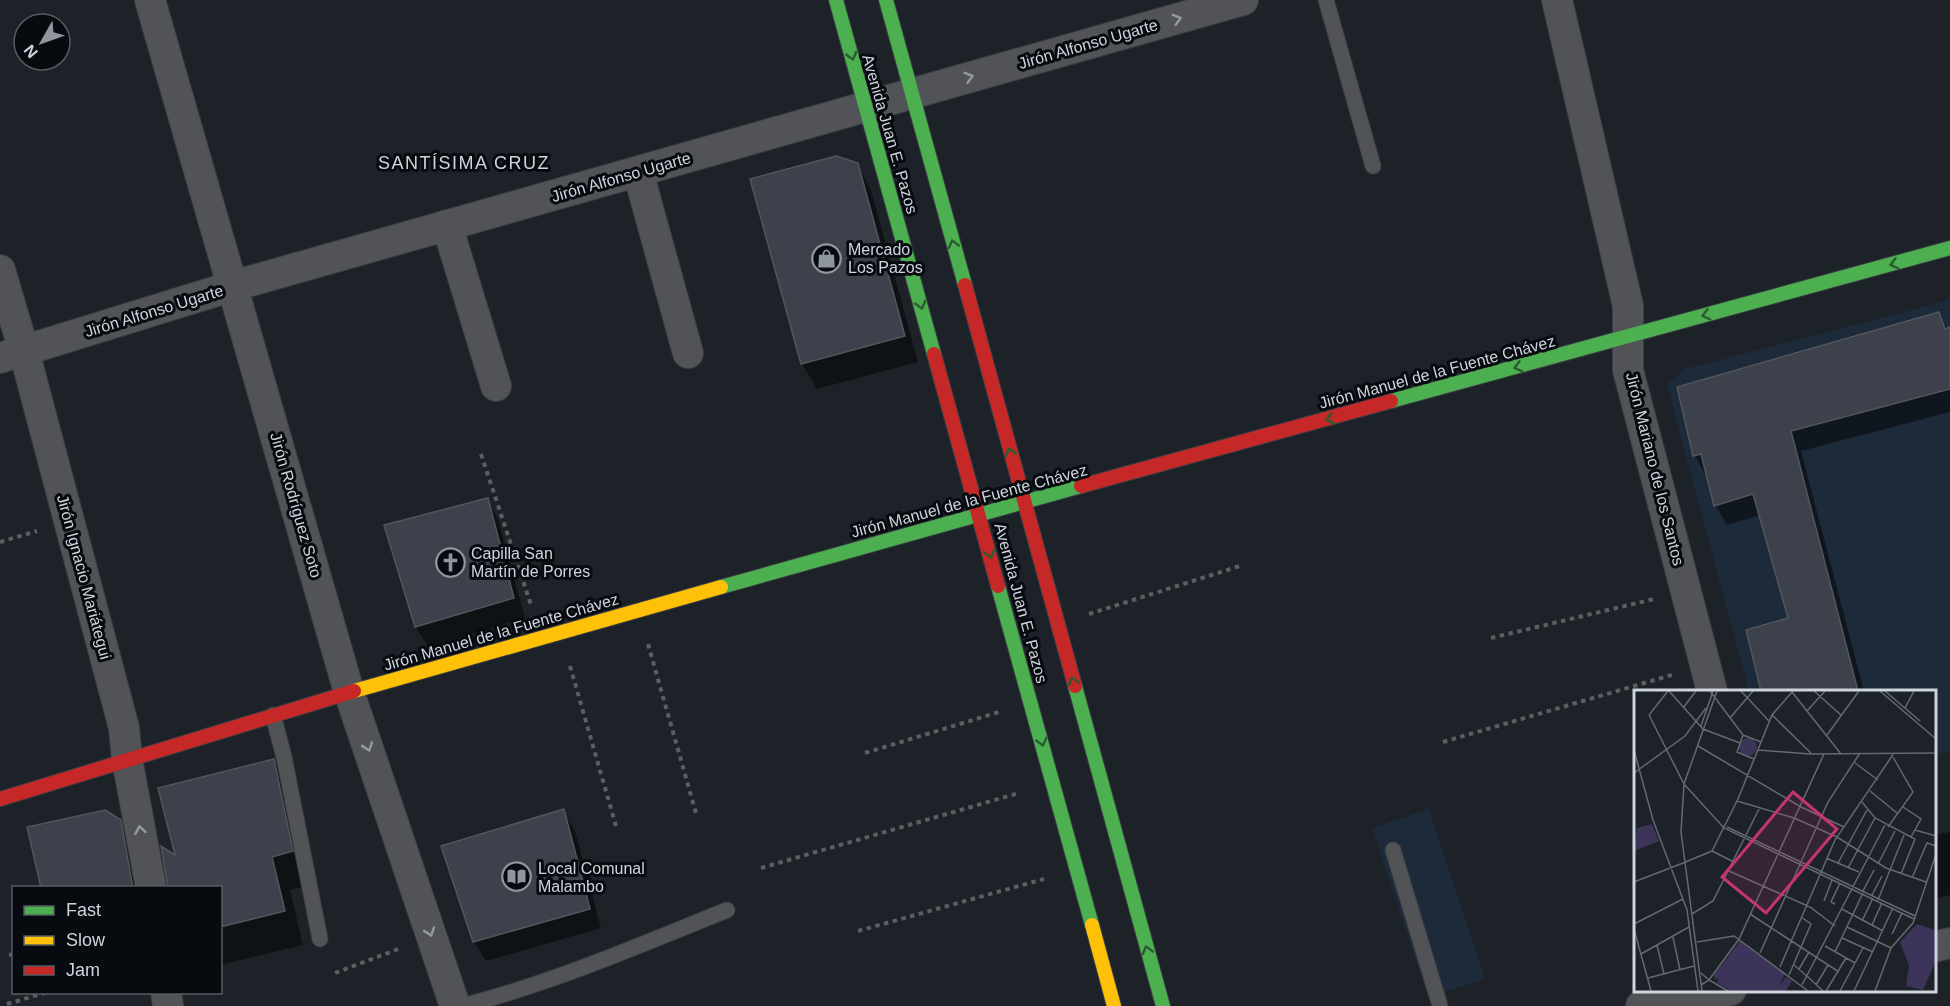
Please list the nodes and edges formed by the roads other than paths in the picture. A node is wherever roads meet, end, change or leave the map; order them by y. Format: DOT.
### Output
graph roads {
  1 [pos="150,0"];
  2 [pos="836,0"];
  3 [pos="886,0"];
  4 [pos="1243,0"];
  5 [pos="1326,0"];
  6 [pos="1557,0"];
  7 [pos="913,93"];
  8 [pos="866,108"];
  9 [pos="1373,165"];
  10 [pos="638,172"];
  11 [pos="447,225"];
  12 [pos="1950,248"];
  13 [pos="0,270"];
  14 [pos="233,286"];
  15 [pos="1627,337"];
  16 [pos="688,353"];
  17 [pos="12,354"];
  18 [pos="496,386"];
  19 [pos="1024,502"];
  20 [pos="979,514"];
  21 [pos="1708,678"];
  22 [pos="349,692"];
  23 [pos="273,715"];
  24 [pos="127,759"];
  25 [pos="0,799"];
  26 [pos="1393,849"];
  27 [pos="151,886"];
  28 [pos="727,910"];
  29 [pos="320,939"];
  30 [pos="1950,943"];
  31 [pos="1935,947"];
  32 [pos="1725,991"];
  33 [pos="455,1006"];
  34 [pos="462,1006"];
  35 [pos="1114,1006"];
  36 [pos="1163,1006"];
  37 [pos="1440,1006"];
  38 [pos="1641,1006"];
  1 -- 14 [label="street, Jirón Rodríguez Soto"];
  2 -- 8 [label="street, Avenida Juan E. Pazos, one-way"];
  3 -- 7 [label="street, Avenida Juan E. Pazos"];
  7 -- 4 [label="street, Jirón Alfonso Ugarte, one-way"];
  5 -- 9 [label="lane"];
  6 -- 15 [label="street, Jirón Mariano de los Santos"];
  7 -- 8 [label="street, Jirón Alfonso Ugarte"];
  19 -- 7 [label="street, Avenida Juan E. Pazos, one-way"];
  8 -- 10 [label="street, Jirón Alfonso Ugarte"];
  8 -- 20 [label="street, Avenida Juan E. Pazos, one-way"];
  10 -- 11 [label="street, Jirón Alfonso Ugarte"];
  10 -- 16 [label="street"];
  11 -- 14 [label="street, Jirón Alfonso Ugarte"];
  11 -- 18 [label="street"];
  12 -- 15 [label="street, Jirón Manuel de la Fuente Chávez, one-way"];
  13 -- 17 [label="street, Jirón Ignacio Mariátegui"];
  14 -- 17 [label="street, Jirón Alfonso Ugarte"];
  14 -- 22 [label="street, Jirón Rodríguez Soto"];
  15 -- 19 [label="street, Jirón Manuel de la Fuente Chávez, one-way"];
  15 -- 21 [label="street, Jirón Mariano de los Santos"];
  17 -- 24 [label="street, Jirón Ignacio Mariátegui"];
  19 -- 20 [label="street, Jirón Manuel de la Fuente Chávez"];
  36 -- 19 [label="street, Avenida Juan E. Pazos, one-way"];
  20 -- 22 [label="street, Jirón Manuel de la Fuente Chávez"];
  20 -- 35 [label="street, Avenida Juan E. Pazos, one-way"];
  22 -- 23 [label="street, Jirón Manuel de la Fuente Chávez"];
  22 -- 33 [label="street, Jirón Rodríguez Soto, one-way"];
  23 -- 24 [label="street, Jirón Manuel de la Fuente Chávez"];
  23 -- 29 [label="lane"];
  24 -- 25 [label="street, Jirón Manuel de la Fuente Chávez"];
  27 -- 24 [label="street, Jirón Ignacio Mariátegui, one-way"];
  26 -- 37 [label="lane"];
  28 -- 34 [label="lane"];
  30 -- 31 [label="street"];
  32 -- 38 [label="street"];
}
